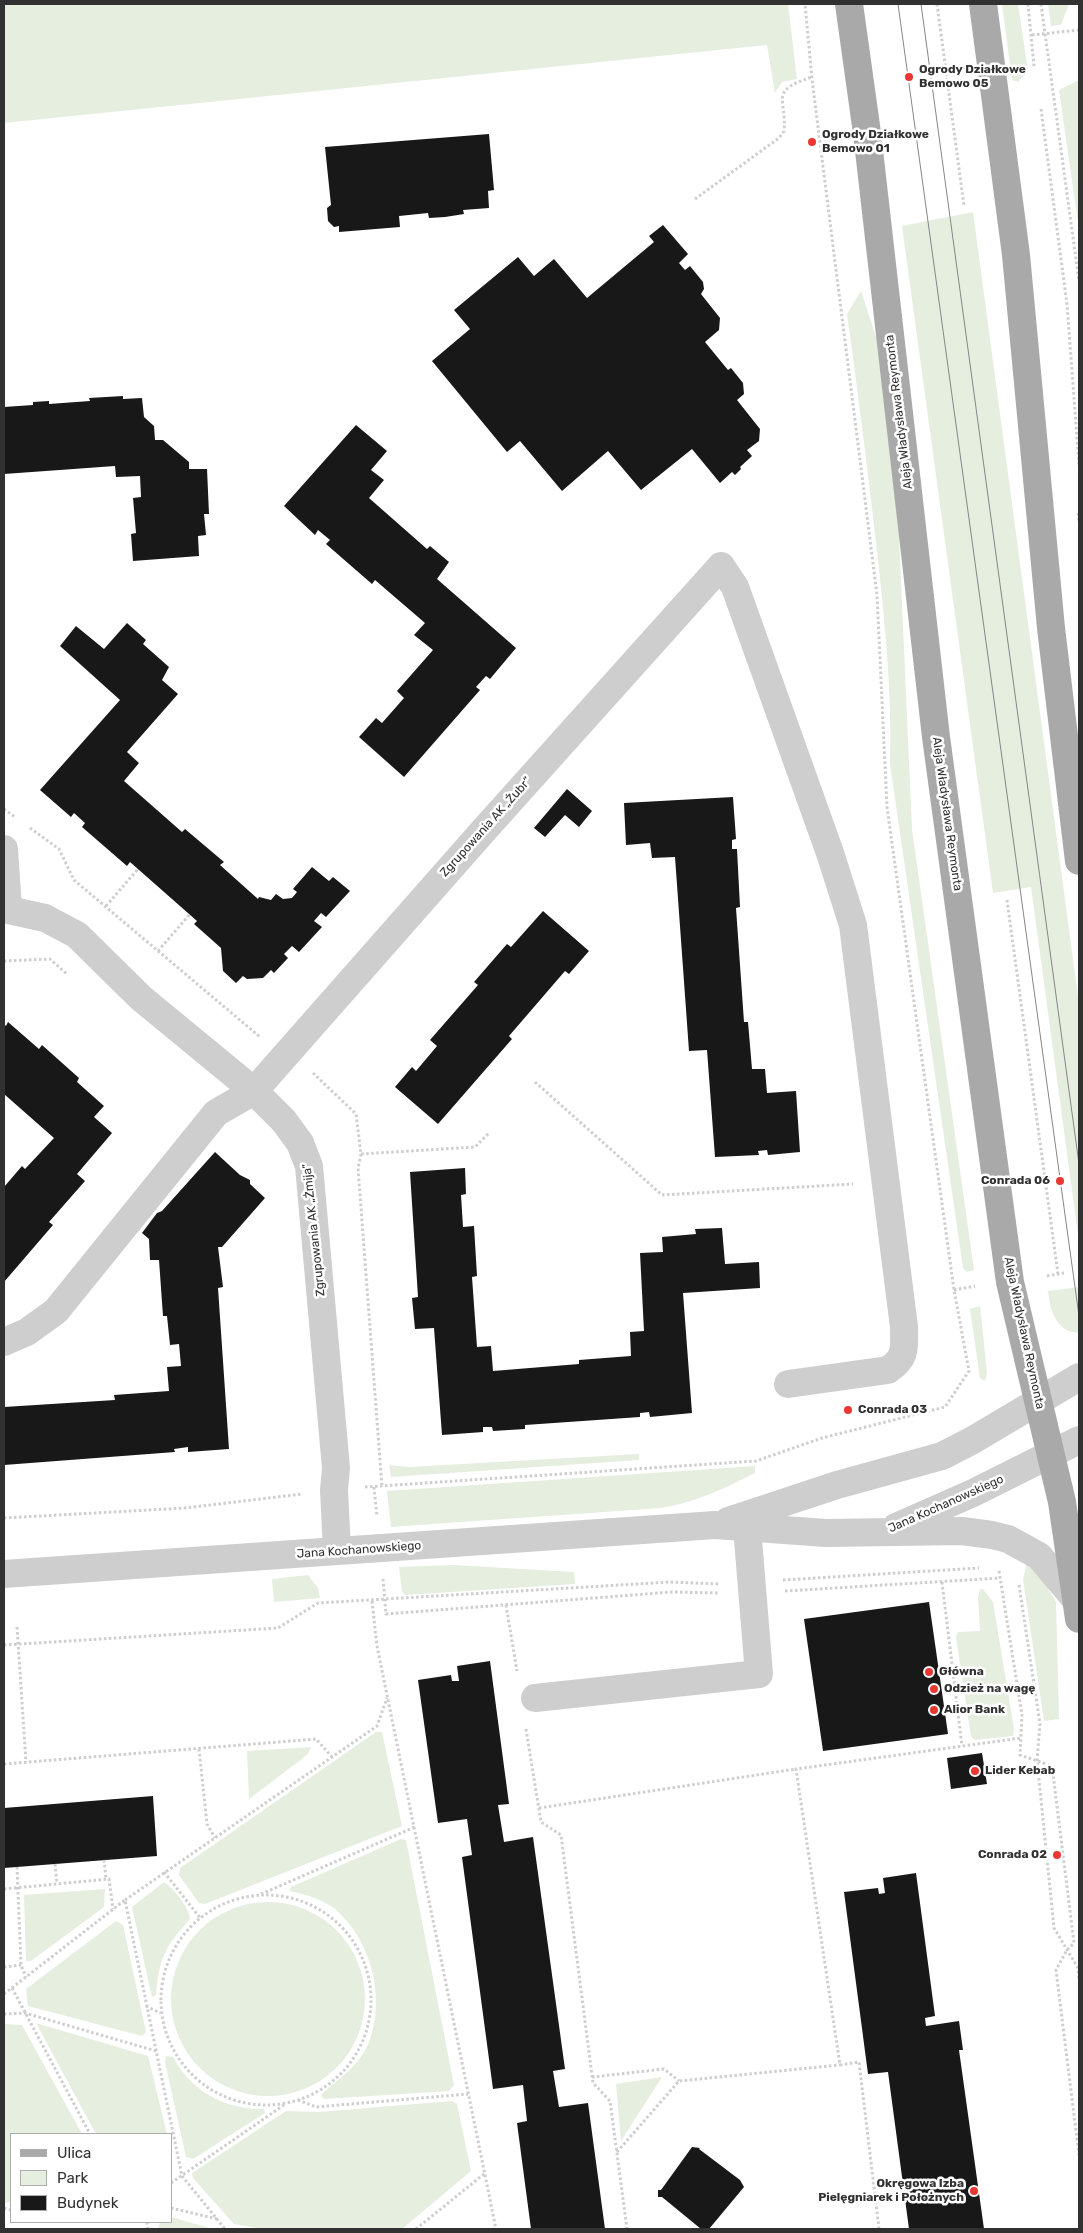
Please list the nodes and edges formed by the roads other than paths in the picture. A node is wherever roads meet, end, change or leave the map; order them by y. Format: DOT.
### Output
graph roads {
  1 [pos="850,4"];
  2 [pos="983,4"];
  3 [pos="4,849"];
  4 [pos="1079,861"];
  5 [pos="6,908"];
  6 [pos="254,1090"];
  7 [pos="4,1342"];
  8 [pos="1079,1377"];
  9 [pos="788,1384"];
  10 [pos="1038,1401"];
  11 [pos="1079,1440"];
  12 [pos="1052,1455"];
  13 [pos="715,1525"];
  14 [pos="747,1527"];
  15 [pos="883,1533"];
  16 [pos="337,1552"];
  17 [pos="4,1574"];
  18 [pos="1078,1610"];
  19 [pos="530,1709"];
  1 -- 10 [label="main road, Aleja Władysława Reymonta"];
  2 -- 4 [label="main road"];
  3 -- 5 [label="street"];
  5 -- 6 [label="street, Zgrupowania AK „Żmija”"];
  6 -- 7 [label="street, Zgrupowania AK „Żubr”"];
  6 -- 9 [label="street, Zgrupowania AK „Żubr”"];
  6 -- 16 [label="street, Zgrupowania AK „Żmija”"];
  8 -- 10 [label="street, Jana Kochanowskiego"];
  10 -- 12 [label="main road, Aleja Władysława Reymonta"];
  10 -- 13 [label="street, Jana Kochanowskiego"];
  11 -- 12 [label="street, Jana Kochanowskiego"];
  12 -- 15 [label="street, Jana Kochanowskiego"];
  12 -- 18 [label="main road, Aleja Władysława Reymonta"];
  13 -- 14 [label="street, Jana Kochanowskiego"];
  13 -- 16 [label="street, Jana Kochanowskiego"];
  14 -- 15 [label="street, Jana Kochanowskiego"];
  14 -- 19 [label="street"];
  15 -- 18 [label="street"];
  16 -- 17 [label="street, Jana Kochanowskiego"];
}
